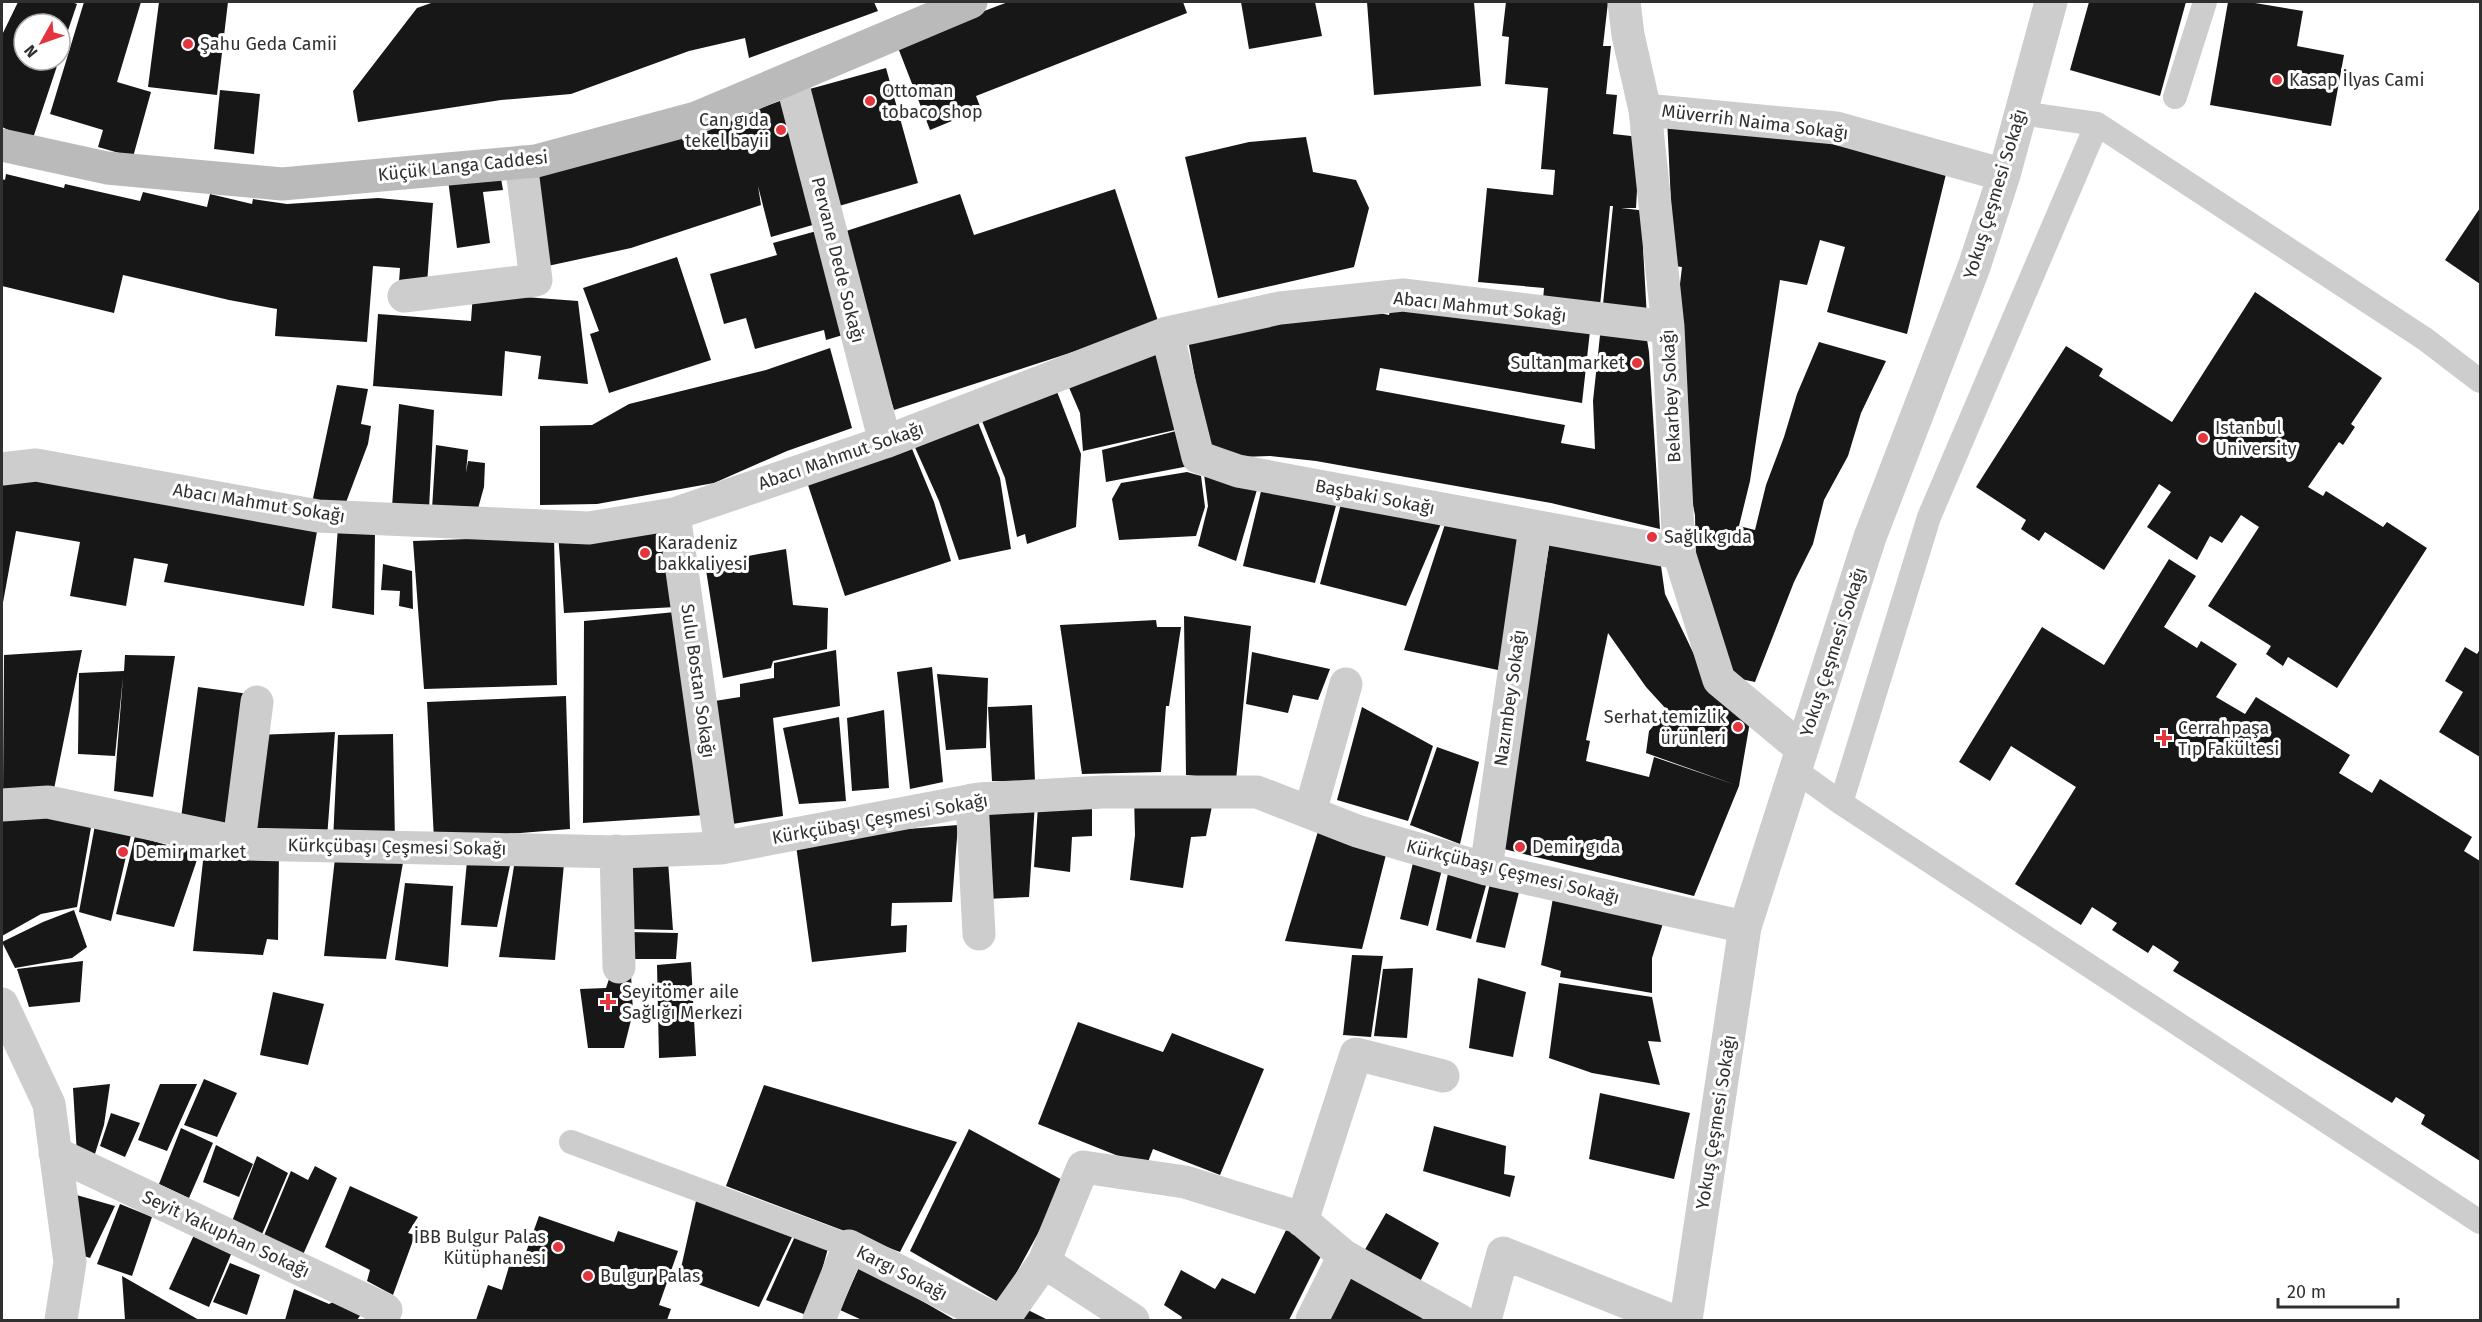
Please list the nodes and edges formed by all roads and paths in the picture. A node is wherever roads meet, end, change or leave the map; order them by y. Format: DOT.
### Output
graph roads {
  1 [pos="971,2"];
  2 [pos="1624,2"];
  3 [pos="2051,2"];
  4 [pos="2205,2"];
  5 [pos="791,78"];
  6 [pos="2175,97"];
  7 [pos="1645,110"];
  8 [pos="2020,113"];
  9 [pos="2097,124"];
  10 [pos="2,146"];
  11 [pos="521,162"];
  12 [pos="2004,175"];
  13 [pos="404,296"];
  14 [pos="1668,327"];
  15 [pos="1167,333"];
  16 [pos="2481,381"];
  17 [pos="885,442"];
  18 [pos="2,469"];
  19 [pos="674,514"];
  20 [pos="1535,528"];
  21 [pos="1679,553"];
  22 [pos="1346,684"];
  23 [pos="257,702"];
  24 [pos="1799,759"];
  25 [pos="972,800"];
  26 [pos="1841,803"];
  27 [pos="2,805"];
  28 [pos="1310,812"];
  29 [pos="239,842"];
  30 [pos="721,848"];
  31 [pos="616,851"];
  32 [pos="1486,869"];
  33 [pos="1745,927"];
  34 [pos="979,934"];
  35 [pos="619,967"];
  36 [pos="2,1004"];
  37 [pos="1443,1076"];
  38 [pos="572,1142"];
  39 [pos="55,1152"];
  40 [pos="1302,1221"];
  41 [pos="2481,1222"];
  42 [pos="849,1246"];
  43 [pos="1344,1256"];
  44 [pos="1044,1262"];
  45 [pos="61,1320"];
  46 [pos="381,1320"];
  47 [pos="819,1320"];
  48 [pos="996,1320"];
  49 [pos="1003,1320"];
  50 [pos="1133,1320"];
  51 [pos="1312,1320"];
  52 [pos="1459,1320"];
  53 [pos="1485,1320"];
  54 [pos="1671,1320"];
  55 [pos="1686,1320"];
  1 -- 5 [label="street, Küçük Langa Caddesi"];
  2 -- 7 [label="street, Bekarbey Sokağı"];
  3 -- 8 [label="street, Yokuş Çeşmesi Sokağı"];
  4 -- 6 [label="lane"];
  5 -- 11 [label="street, Küçük Langa Caddesi"];
  5 -- 17 [label="street, Pervane Dede Sokağı"];
  7 -- 12 [label="street, Müverrih Naima Sokağı"];
  7 -- 14 [label="street, Bekarbey Sokağı"];
  8 -- 9 [label="lane"];
  8 -- 12 [label="street, Yokuş Çeşmesi Sokağı"];
  9 -- 16 [label="lane"];
  9 -- 26 [label="lane"];
  10 -- 11 [label="street, Küçük Langa Caddesi"];
  11 -- 13 [label="street"];
  12 -- 24 [label="street, Yokuş Çeşmesi Sokağı"];
  14 -- 15 [label="street, Abacı Mahmut Sokağı"];
  14 -- 21 [label="street, Bekarbey Sokağı"];
  15 -- 17 [label="street, Abacı Mahmut Sokağı"];
  15 -- 20 [label="street, Başbaki Sokağı"];
  17 -- 19 [label="street, Abacı Mahmut Sokağı"];
  18 -- 19 [label="street, Abacı Mahmut Sokağı"];
  19 -- 30 [label="street, Sulu Bostan Sokağı"];
  20 -- 21 [label="street, Başbaki Sokağı"];
  20 -- 32 [label="street, Nazımbey Sokağı"];
  21 -- 24 [label="street, Bekarbey Sokağı"];
  22 -- 28 [label="street"];
  23 -- 29 [label="street"];
  24 -- 26 [label="lane"];
  24 -- 33 [label="street, Yokuş Çeşmesi Sokağı"];
  25 -- 28 [label="street, Kürkçübaşı Çeşmesi Sokağı"];
  25 -- 30 [label="street, Kürkçübaşı Çeşmesi Sokağı"];
  25 -- 34 [label="street"];
  26 -- 41 [label="lane"];
  27 -- 29 [label="street, Kürkçübaşı Çeşmesi Sokağı"];
  28 -- 32 [label="street, Kürkçübaşı Çeşmesi Sokağı"];
  29 -- 31 [label="street, Kürkçübaşı Çeşmesi Sokağı"];
  30 -- 31 [label="street, Kürkçübaşı Çeşmesi Sokağı"];
  31 -- 35 [label="street"];
  32 -- 33 [label="street, Kürkçübaşı Çeşmesi Sokağı"];
  33 -- 55 [label="street, Yokuş Çeşmesi Sokağı"];
  36 -- 39 [label="street"];
  37 -- 40 [label="street"];
  38 -- 42 [label="lane"];
  39 -- 45 [label="street"];
  39 -- 46 [label="street, Seyit Yakuphan Sokağı"];
  40 -- 43 [label="street"];
  40 -- 44 [label="street"];
  42 -- 47 [label="street, Kargı Sokağı"];
  42 -- 48 [label="street, Kargı Sokağı"];
  43 -- 51 [label="street"];
  43 -- 52 [label="street"];
  44 -- 49 [label="street"];
  44 -- 50 [label="street"];
  53 -- 54 [label="street"];
}
